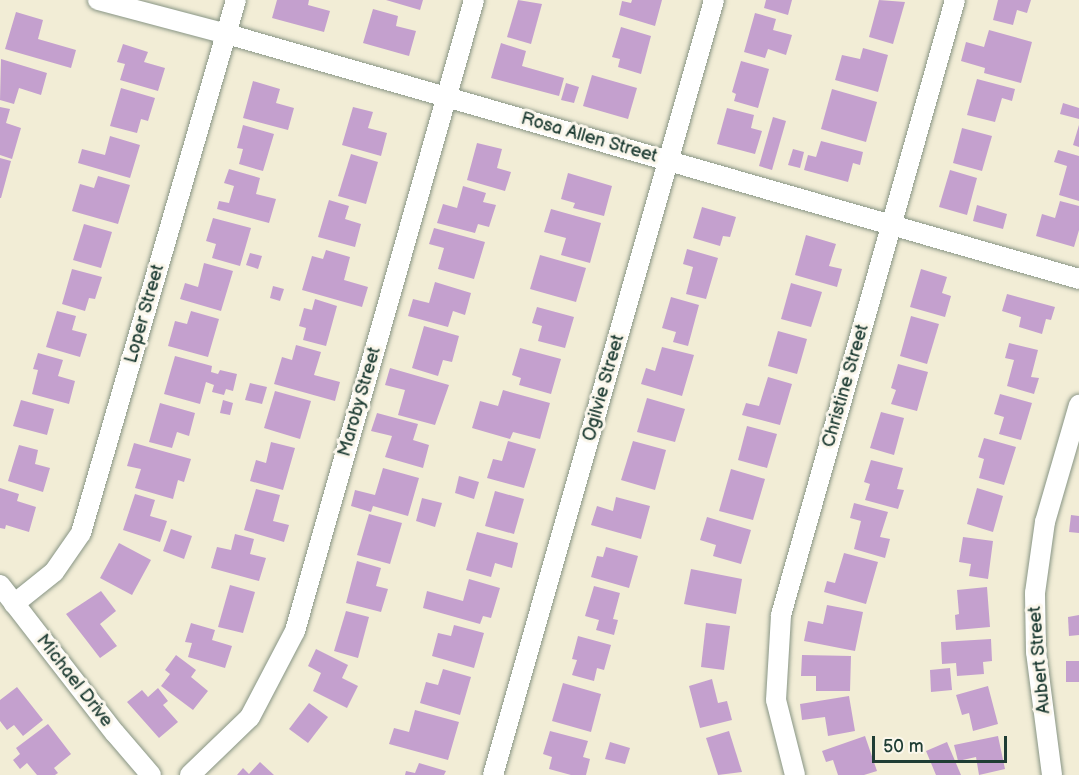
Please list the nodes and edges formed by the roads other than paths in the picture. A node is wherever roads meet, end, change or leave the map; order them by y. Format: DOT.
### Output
graph roads {
  1 [pos="98,0"];
  2 [pos="236,0"];
  3 [pos="474,0"];
  4 [pos="714,0"];
  5 [pos="955,0"];
  6 [pos="227,34"];
  7 [pos="446,99"];
  8 [pos="669,160"];
  9 [pos="892,227"];
  10 [pos="1079,279"];
  11 [pos="1079,405"];
  12 [pos="0,585"];
  13 [pos="14,604"];
  14 [pos="151,775"];
  15 [pos="190,775"];
  16 [pos="493,775"];
  17 [pos="795,775"];
  18 [pos="1052,775"];
  1 -- 6 [label="street, Rosa Allen Street"];
  2 -- 6 [label="street, Loper Street"];
  3 -- 7 [label="street, Maroby Street"];
  4 -- 8 [label="street, Ogilvie Street"];
  5 -- 9 [label="street, Christine Street"];
  6 -- 7 [label="street, Rosa Allen Street"];
  6 -- 13 [label="street, Loper Street"];
  7 -- 8 [label="street, Rosa Allen Street"];
  7 -- 15 [label="street, Maroby Street"];
  8 -- 9 [label="street, Rosa Allen Street"];
  8 -- 16 [label="street, Ogilvie Street"];
  9 -- 10 [label="street, Rosa Allen Street"];
  9 -- 17 [label="street, Christine Street"];
  11 -- 18 [label="street, Aubert Street"];
  12 -- 13 [label="street, Michael Drive"];
  13 -- 14 [label="street, Michael Drive"];
}
